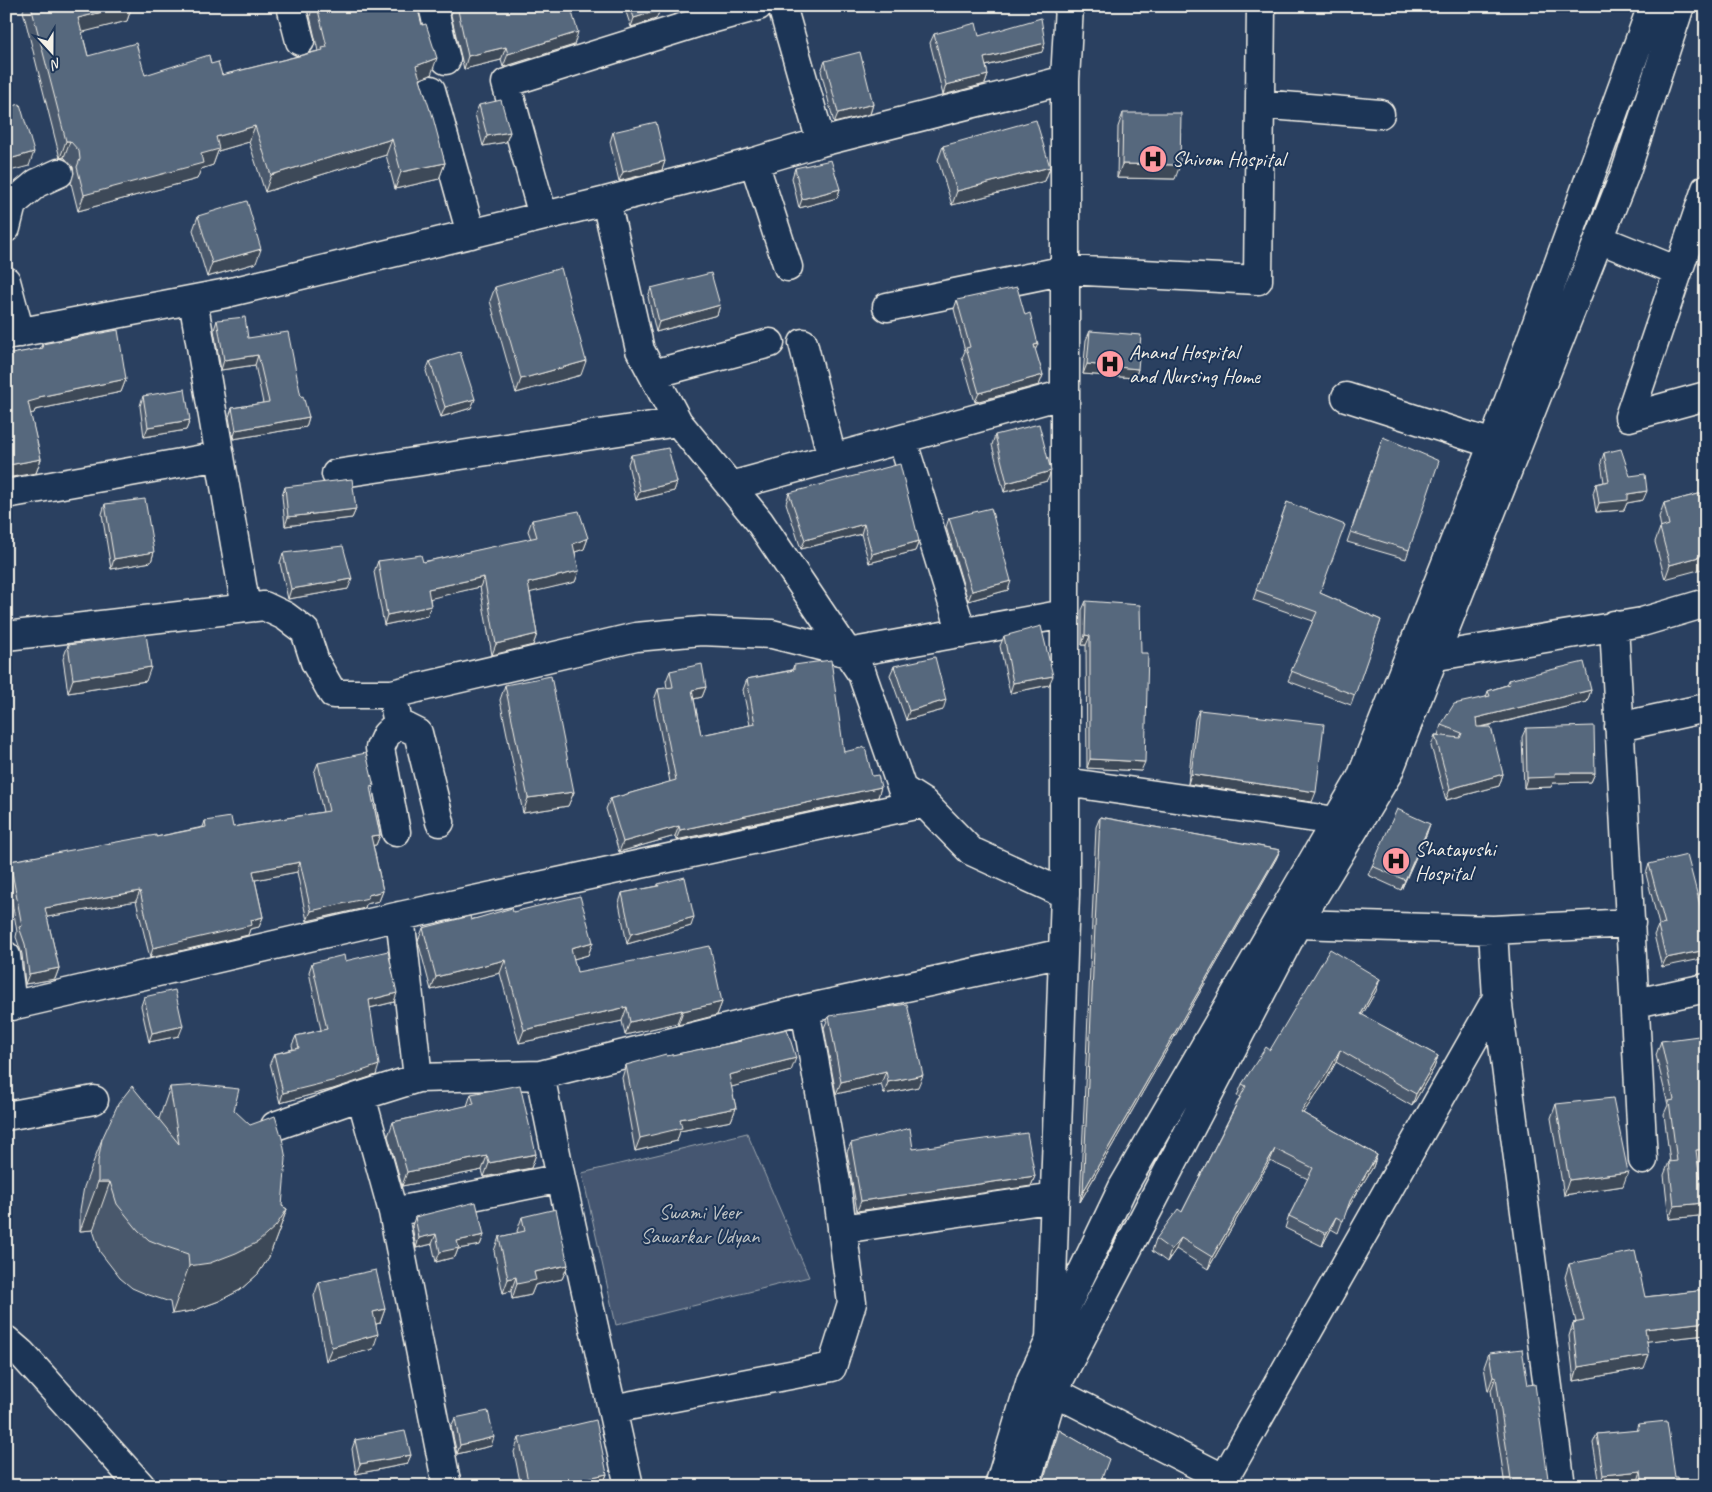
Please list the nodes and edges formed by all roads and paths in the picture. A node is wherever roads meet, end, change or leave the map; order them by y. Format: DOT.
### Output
graph roads {
  1 [pos="291,6"];
  2 [pos="433,6"];
  3 [pos="758,6"];
  4 [pos="782,6"];
  5 [pos="1069,6"];
  6 [pos="1262,6"];
  7 [pos="1652,6"];
  8 [pos="1680,6"];
  9 [pos="300,41"];
  10 [pos="446,60"];
  11 [pos="1065,80"];
  12 [pos="431,90"];
  13 [pos="1260,104"];
  14 [pos="1380,114"];
  15 [pos="821,142"];
  16 [pos="754,162"];
  17 [pos="59,174"];
  18 [pos="1706,189"];
  19 [pos="606,201"];
  20 [pos="543,216"];
  21 [pos="6,228"];
  22 [pos="471,234"];
  23 [pos="1599,239"];
  24 [pos="788,267"];
  25 [pos="1066,270"];
  26 [pos="1678,271"];
  27 [pos="6,280"];
  28 [pos="193,300"];
  29 [pos="887,307"];
  30 [pos="13,334"];
  31 [pos="770,343"];
  32 [pos="803,343"];
  33 [pos="653,374"];
  34 [pos="1065,394"];
  35 [pos="1706,396"];
  36 [pos="1346,397"];
  37 [pos="678,422"];
  38 [pos="902,439"];
  39 [pos="1492,444"];
  40 [pos="220,456"];
  41 [pos="832,458"];
  42 [pos="336,474"];
  43 [pos="731,486"];
  44 [pos="6,494"];
  45 [pos="1706,604"];
  46 [pos="246,608"];
  47 [pos="1065,614"];
  48 [pos="1614,625"];
  49 [pos="962,633"];
  50 [pos="6,636"];
  51 [pos="848,653"];
  52 [pos="1435,655"];
  53 [pos="1407,661"];
  54 [pos="392,694"];
  55 [pos="1706,708"];
  56 [pos="398,723"];
  57 [pos="1619,727"];
  58 [pos="1065,782"];
  59 [pos="924,803"];
  60 [pos="1336,821"];
  61 [pos="440,822"];
  62 [pos="396,832"];
  63 [pos="1065,894"];
  64 [pos="400,916"];
  65 [pos="1631,923"];
  66 [pos="1297,924"];
  67 [pos="1492,930"];
  68 [pos="1063,953"];
  69 [pos="6,956"];
  70 [pos="1706,988"];
  71 [pos="1497,998"];
  72 [pos="1636,1004"];
  73 [pos="9,1007"];
  74 [pos="805,1009"];
  75 [pos="540,1075"];
  76 [pos="418,1078"];
  77 [pos="361,1096"];
  78 [pos="94,1100"];
  79 [pos="6,1116"];
  80 [pos="275,1126"];
  81 [pos="1643,1160"];
  82 [pos="560,1178"];
  83 [pos="1055,1198"];
  84 [pos="393,1212"];
  85 [pos="842,1228"];
  86 [pos="6,1340"];
  87 [pos="1050,1340"];
  88 [pos="1042,1386"];
  89 [pos="612,1409"];
  90 [pos="1221,1482"];
  91 [pos="141,1486"];
  92 [pos="447,1486"];
  93 [pos="629,1486"];
  94 [pos="999,1486"];
  95 [pos="1026,1486"];
  96 [pos="1561,1486"];
  1 -- 9 [label="street"];
  2 -- 10 [label="street"];
  3 -- 20 [label="street"];
  4 -- 15 [label="street"];
  5 -- 11 [label="street"];
  6 -- 13 [label="street"];
  7 -- 39 [label="street"];
  8 -- 23 [label="street"];
  11 -- 15 [label="street"];
  11 -- 25 [label="street"];
  12 -- 22 [label="street"];
  13 -- 14 [label="street"];
  13 -- 25 [label="street"];
  15 -- 16 [label="street"];
  16 -- 19 [label="street"];
  16 -- 24 [label="street"];
  17 -- 21 [label="street"];
  18 -- 26 [label="street"];
  19 -- 20 [label="street"];
  19 -- 33 [label="street"];
  20 -- 22 [label="street"];
  22 -- 28 [label="street"];
  23 -- 26 [label="street"];
  23 -- 52 [label="street"];
  25 -- 29 [label="street"];
  25 -- 34 [label="street"];
  26 -- 35 [label="street"];
  27 -- 30 [label="street"];
  28 -- 30 [label="street"];
  28 -- 40 [label="street"];
  31 -- 33 [label="street"];
  32 -- 41 [label="street"];
  33 -- 37 [label="street"];
  34 -- 38 [label="street"];
  34 -- 47 [label="street"];
  36 -- 39 [label="street"];
  37 -- 42 [label="street"];
  37 -- 43 [label="street"];
  38 -- 41 [label="street"];
  38 -- 49 [label="street"];
  39 -- 53 [label="street"];
  40 -- 44 [label="street"];
  40 -- 46 [label="street"];
  41 -- 43 [label="street"];
  43 -- 51 [label="street"];
  45 -- 48 [label="street"];
  46 -- 50 [label="street"];
  46 -- 54 [label="street"];
  47 -- 49 [label="street"];
  47 -- 58 [label="street"];
  48 -- 52 [label="street"];
  48 -- 57 [label="street"];
  49 -- 51 [label="street"];
  51 -- 54 [label="street"];
  51 -- 59 [label="street"];
  52 -- 53 [label="street"];
  52 -- 66 [label="street"];
  53 -- 60 [label="street"];
  54 -- 56 [label="street"];
  55 -- 57 [label="street"];
  56 -- 61 [label="street"];
  56 -- 62 [label="street"];
  57 -- 65 [label="street"];
  58 -- 60 [label="street"];
  58 -- 63 [label="street"];
  59 -- 63 [label="street"];
  59 -- 64 [label="street"];
  60 -- 87 [label="street"];
  63 -- 68 [label="street"];
  64 -- 73 [label="street"];
  64 -- 76 [label="street"];
  65 -- 67 [label="street"];
  65 -- 72 [label="street"];
  66 -- 67 [label="street"];
  66 -- 88 [label="street"];
  67 -- 71 [label="street"];
  68 -- 74 [label="street"];
  68 -- 83 [label="street"];
  69 -- 73 [label="street"];
  70 -- 72 [label="street"];
  71 -- 90 [label="street"];
  71 -- 96 [label="street"];
  72 -- 81 [label="street"];
  74 -- 75 [label="street"];
  74 -- 85 [label="street"];
  75 -- 76 [label="street"];
  75 -- 82 [label="street"];
  76 -- 77 [label="street"];
  77 -- 80 [label="street"];
  77 -- 84 [label="street"];
  78 -- 79 [label="street"];
  82 -- 84 [label="street"];
  82 -- 89 [label="street"];
  83 -- 85 [label="street"];
  83 -- 87 [label="street"];
  84 -- 92 [label="street"];
  85 -- 89 [label="street"];
  86 -- 91 [label="street"];
  87 -- 88 [label="street"];
  88 -- 90 [label="street"];
  88 -- 94 [label="street"];
  88 -- 95 [label="street"];
  89 -- 93 [label="street"];
}
